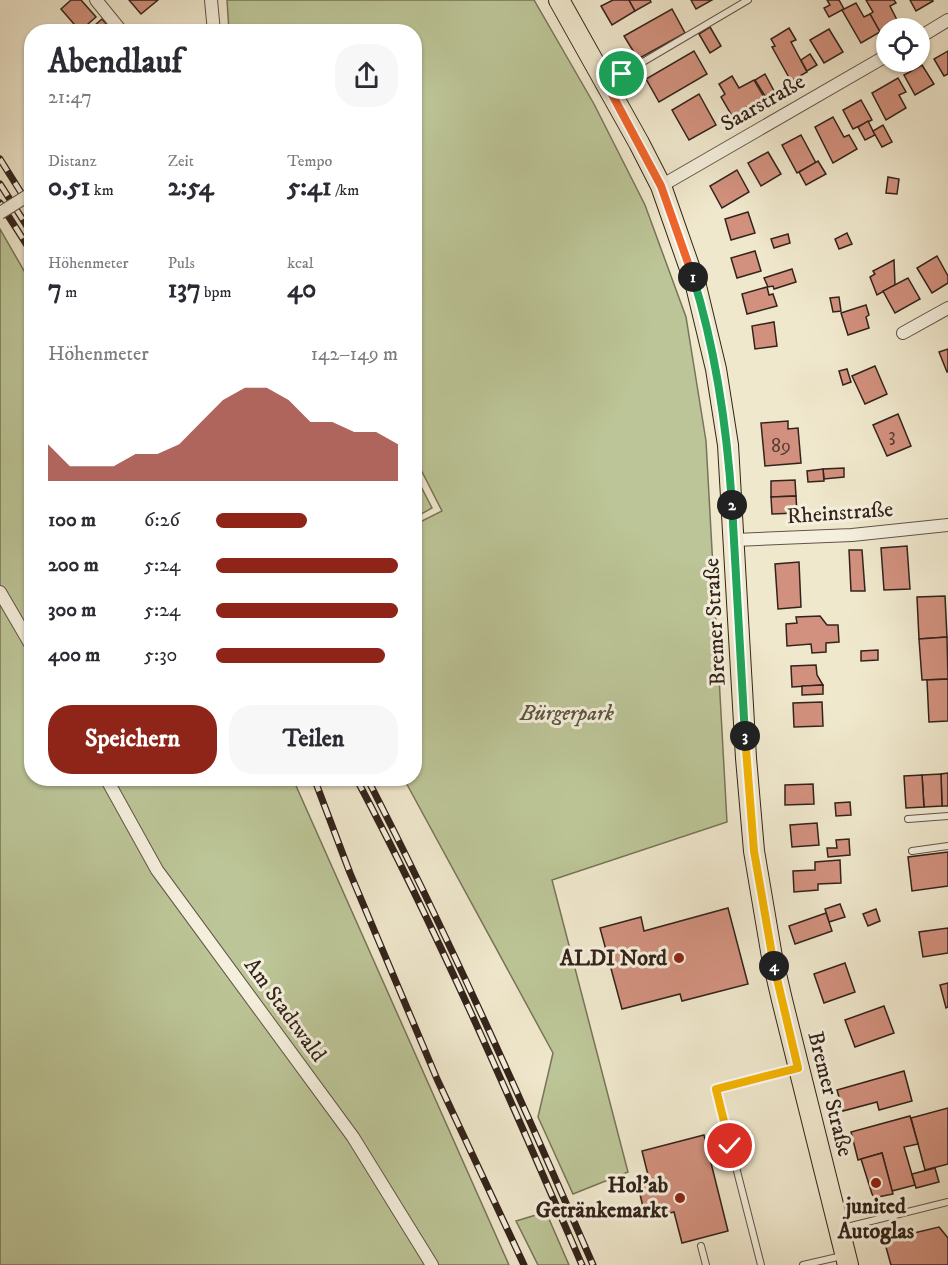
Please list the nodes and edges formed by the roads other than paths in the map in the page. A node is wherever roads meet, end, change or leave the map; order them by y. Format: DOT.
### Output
graph roads {
  1 [pos="96,0"];
  2 [pos="211,0"];
  3 [pos="559,0"];
  4 [pos="748,0"];
  5 [pos="948,20"];
  6 [pos="116,24"];
  7 [pos="213,24"];
  8 [pos="930,31"];
  9 [pos="876,62"];
  10 [pos="606,83"];
  11 [pos="661,186"];
  12 [pos="24,198"];
  13 [pos="0,213"];
  14 [pos="948,308"];
  15 [pos="903,333"];
  16 [pos="948,525"];
  17 [pos="735,540"];
  18 [pos="0,592"];
  19 [pos="24,633"];
  20 [pos="110,786"];
  21 [pos="948,816"];
  22 [pos="908,819"];
  23 [pos="948,846"];
  24 [pos="912,851"];
  25 [pos="798,1068"];
  26 [pos="948,1202"];
  27 [pos="839,1229"];
  28 [pos="701,1246"];
  29 [pos="847,1260"];
  30 [pos="432,1265"];
  31 [pos="706,1265"];
  32 [pos="760,1265"];
  33 [pos="803,1265"];
  1 -- 6 [label="street"];
  2 -- 7 [label="street"];
  3 -- 10 [label="main road, Bremer Straße"];
  4 -- 10 [label="lane"];
  5 -- 8 [label="street"];
  9 -- 11 [label="street, Saarstraße"];
  10 -- 11 [label="main road, Bremer Straße"];
  11 -- 17 [label="main road, Bremer Straße"];
  12 -- 13 [label="street, bridge"];
  14 -- 15 [label="street"];
  16 -- 17 [label="street, Rheinstraße"];
  17 -- 25 [label="main road, Bremer Straße"];
  18 -- 19 [label="street"];
  20 -- 30 [label="street, Am Stadtwald"];
  21 -- 22 [label="lane"];
  23 -- 24 [label="lane"];
  25 -- 27 [label="main road, Bremer Straße"];
  25 -- 32 [label="lane"];
  26 -- 27 [label="lane"];
  27 -- 29 [label="main road, Bremer Straße"];
  28 -- 31 [label="lane"];
  29 -- 33 [label="lane"];
}
